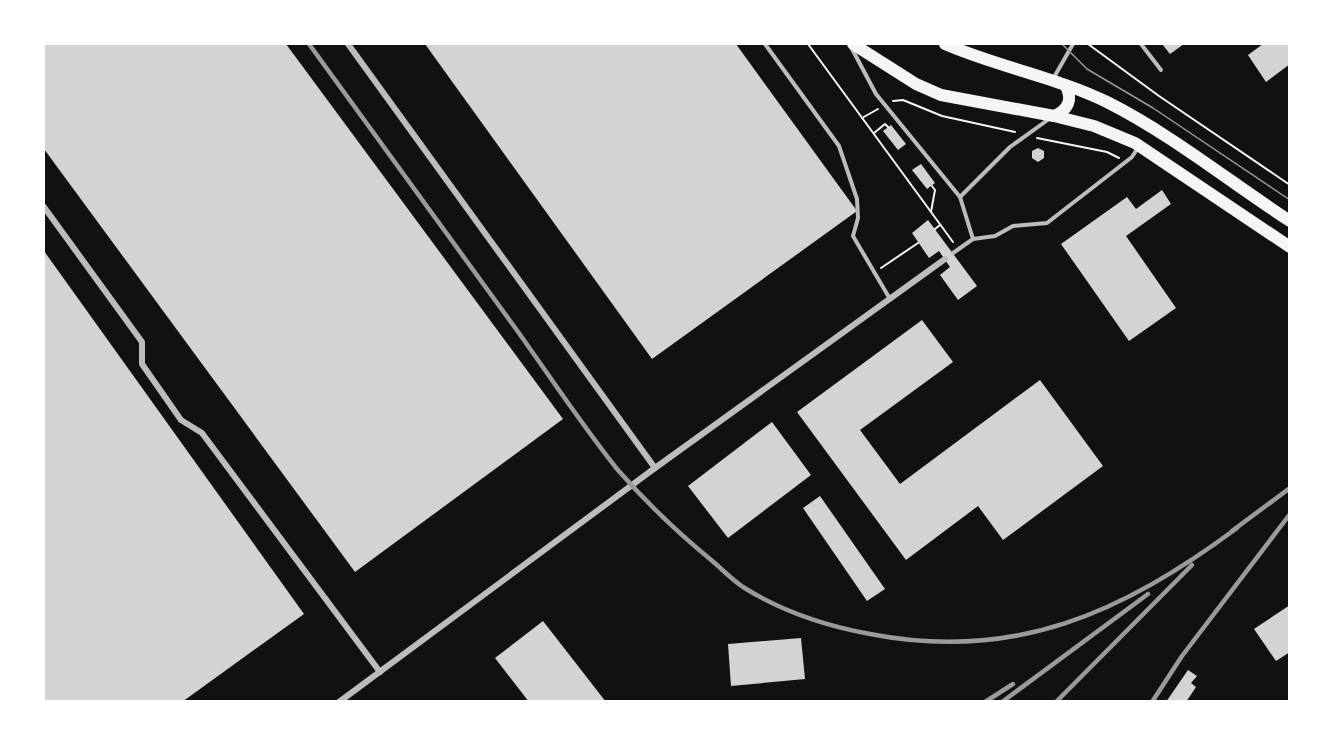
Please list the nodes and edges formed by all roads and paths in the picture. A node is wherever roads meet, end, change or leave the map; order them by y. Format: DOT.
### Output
graph roads {
  1 [pos="348,44"];
  2 [pos="765,44"];
  3 [pos="808,44"];
  4 [pos="851,44"];
  5 [pos="945,44"];
  6 [pos="1073,44"];
  7 [pos="1088,44"];
  8 [pos="1140,44"];
  9 [pos="1161,70"];
  10 [pos="1053,80"];
  11 [pos="1066,86"];
  12 [pos="885,105"];
  13 [pos="1054,116"];
  14 [pos="862,118"];
  15 [pos="888,127"];
  16 [pos="874,133"];
  17 [pos="1027,135"];
  18 [pos="1137,145"];
  19 [pos="1125,162"];
  20 [pos="1290,185"];
  21 [pos="932,186"];
  22 [pos="960,197"];
  23 [pos="44,207"];
  24 [pos="931,212"];
  25 [pos="1290,221"];
  26 [pos="940,225"];
  27 [pos="935,229"];
  28 [pos="973,239"];
  29 [pos="918,243"];
  30 [pos="1290,247"];
  31 [pos="958,249"];
  32 [pos="953,253"];
  33 [pos="945,259"];
  34 [pos="874,273"];
  35 [pos="890,299"];
  36 [pos="655,468"];
  37 [pos="380,672"];
  38 [pos="339,702"];
  1 -- 36 [label="street"];
  2 -- 34 [label="lane"];
  3 -- 14 [label="path"];
  4 -- 12 [label="lane"];
  4 -- 13 [label="main road"];
  5 -- 10 [label="main road"];
  6 -- 10 [label="lane"];
  7 -- 20 [label="path"];
  8 -- 9 [label="lane"];
  10 -- 11 [label="main road"];
  11 -- 13 [label="main road"];
  11 -- 25 [label="main road"];
  12 -- 14 [label="path"];
  12 -- 17 [label="path"];
  12 -- 22 [label="lane"];
  13 -- 17 [label="lane"];
  13 -- 18 [label="main road"];
  14 -- 16 [label="path"];
  15 -- 16 [label="path"];
  16 -- 24 [label="path"];
  17 -- 19 [label="path"];
  17 -- 22 [label="lane"];
  18 -- 19 [label="lane"];
  18 -- 30 [label="main road"];
  19 -- 28 [label="lane"];
  21 -- 24 [label="path"];
  22 -- 28 [label="lane"];
  23 -- 37 [label="street"];
  24 -- 26 [label="path"];
  26 -- 27 [label="path"];
  26 -- 31 [label="path"];
  28 -- 31 [label="lane"];
  29 -- 34 [label="path"];
  31 -- 32 [label="lane"];
  33 -- 35 [label="street"];
  34 -- 35 [label="lane"];
  35 -- 36 [label="street"];
  36 -- 37 [label="street"];
  37 -- 38 [label="street"];
}
